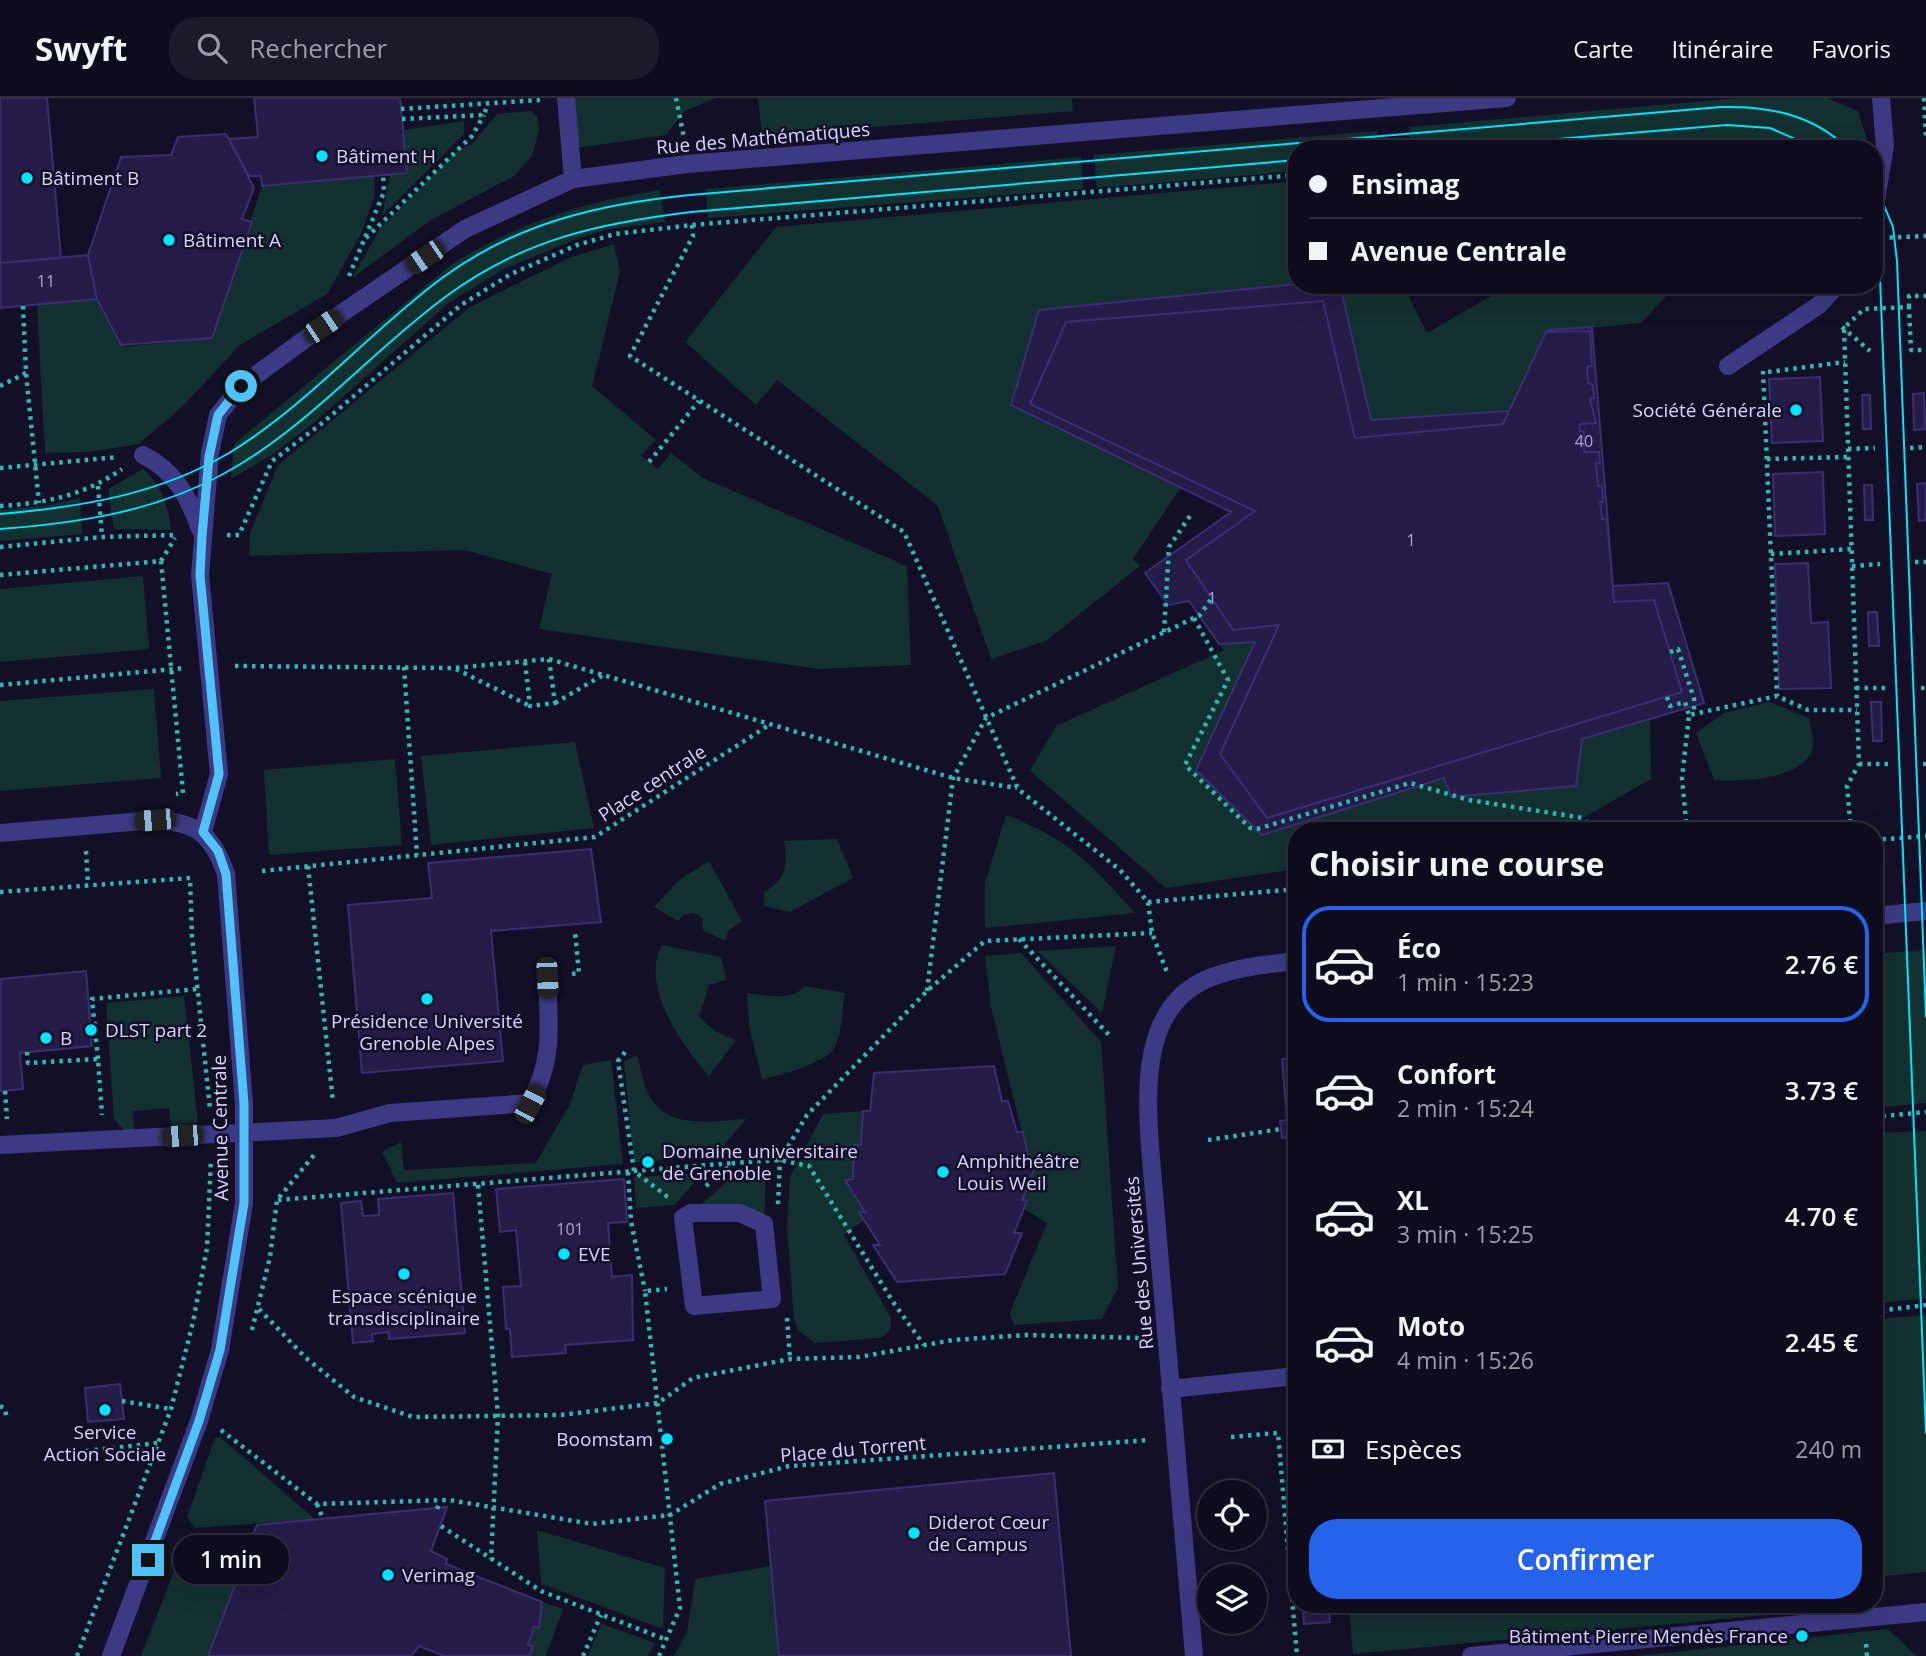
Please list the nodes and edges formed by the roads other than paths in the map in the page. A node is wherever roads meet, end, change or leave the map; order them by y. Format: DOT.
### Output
graph roads {
  1 [pos="566,98"];
  2 [pos="1507,98"];
  3 [pos="1881,98"];
  4 [pos="1883,158"];
  5 [pos="573,179"];
  6 [pos="1829,294"];
  7 [pos="1728,366"];
  8 [pos="142,455"];
  9 [pos="209,536"];
  10 [pos="203,832"];
  11 [pos="0,833"];
  12 [pos="1926,911"];
  13 [pos="1883,915"];
  14 [pos="1288,962"];
  15 [pos="547,978"];
  16 [pos="245,1132"];
  17 [pos="0,1145"];
  18 [pos="691,1213"];
  19 [pos="1288,1377"];
  20 [pos="1170,1390"];
  21 [pos="1926,1612"];
  22 [pos="111,1656"];
  23 [pos="1194,1656"];
  24 [pos="1471,1656"];
  1 -- 5 [label="street"];
  2 -- 5 [label="street, Rue des Mathématiques"];
  3 -- 4 [label="street"];
  5 -- 9 [label="street, Rue des Mathématiques"];
  6 -- 7 [label="street"];
  8 -- 9 [label="street"];
  9 -- 10 [label="street, Rue des Mathématiques"];
  10 -- 11 [label="street"];
  10 -- 16 [label="street, Avenue Centrale"];
  12 -- 13 [label="street"];
  14 -- 20 [label="street, Rue des Universités"];
  15 -- 16 [label="street"];
  16 -- 17 [label="street"];
  16 -- 22 [label="street, Avenue Centrale"];
  18 -- 18 [label="street"];
  19 -- 20 [label="street"];
  20 -- 23 [label="street, Rue des Universités"];
  21 -- 24 [label="street"];
}
